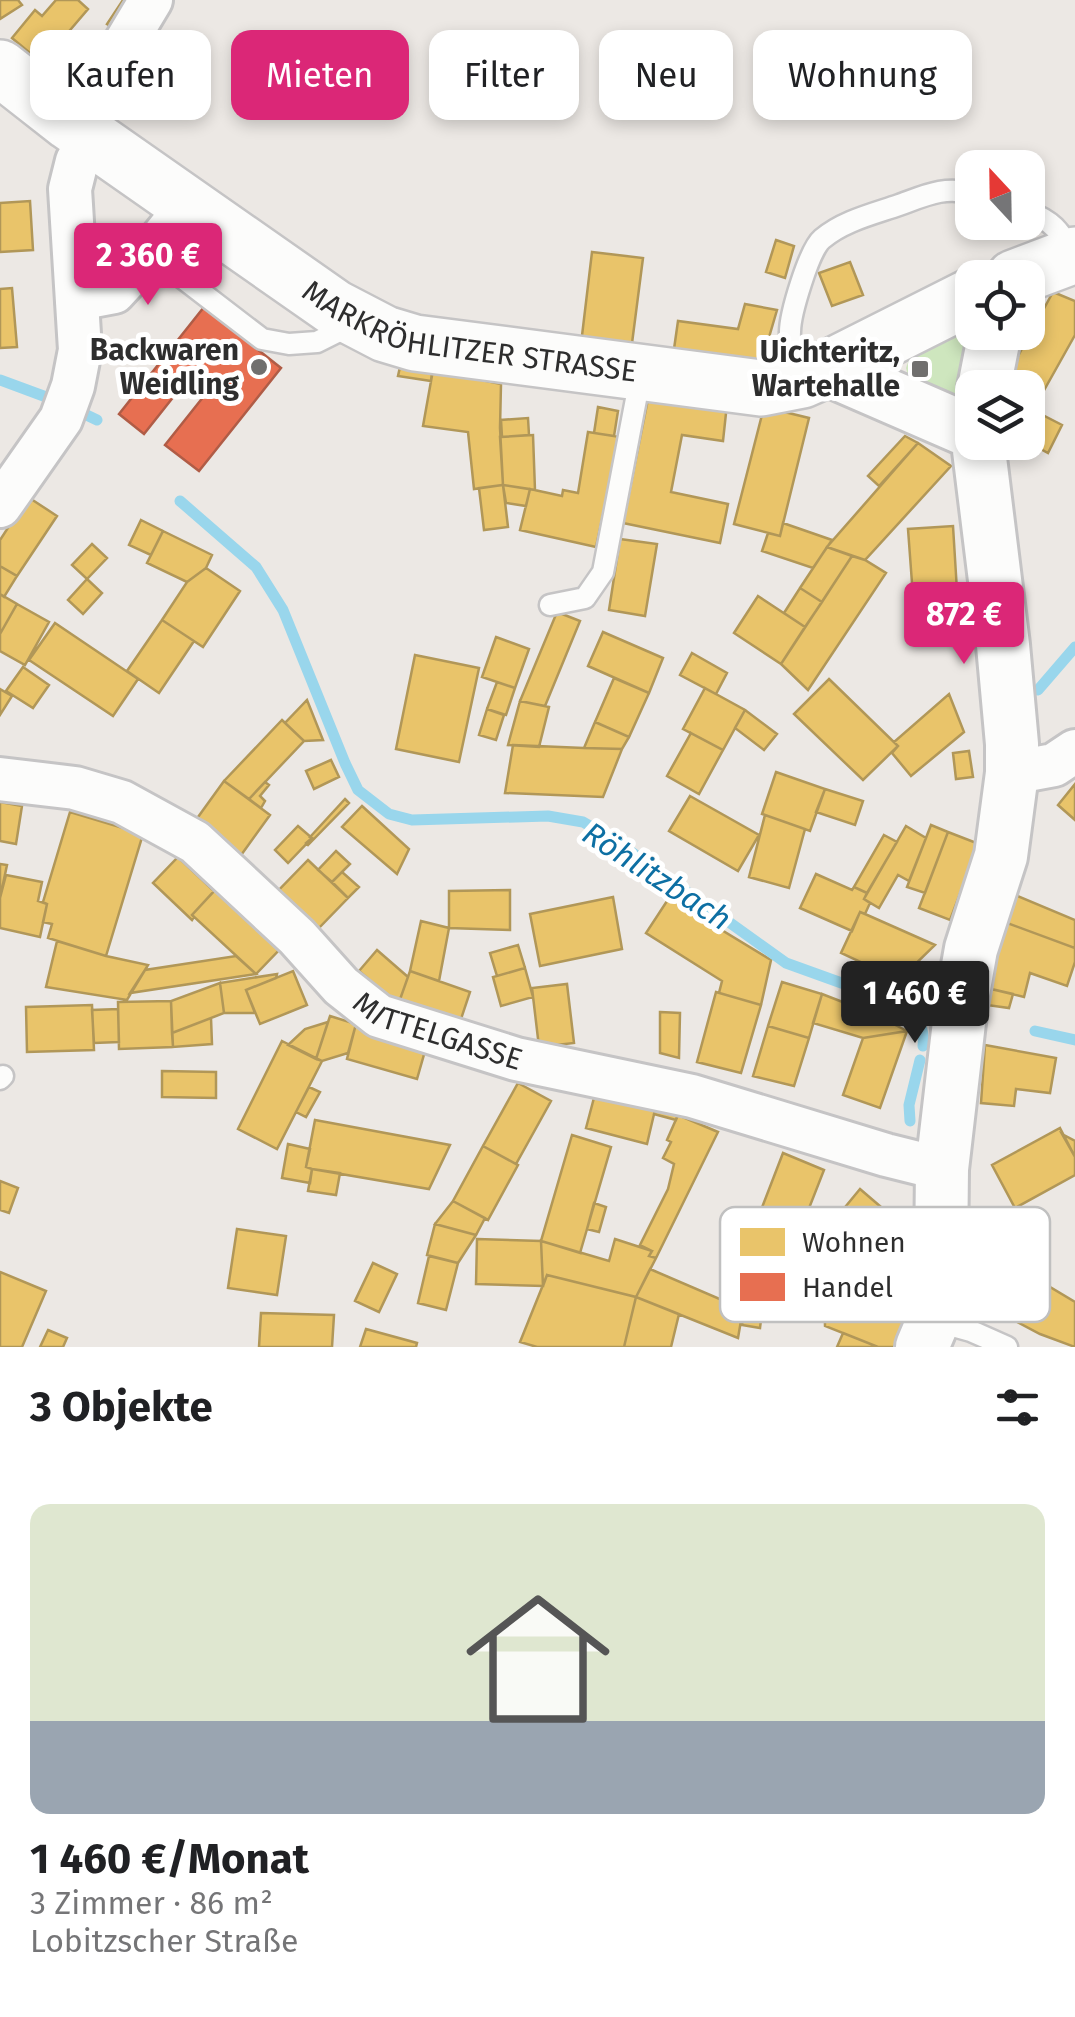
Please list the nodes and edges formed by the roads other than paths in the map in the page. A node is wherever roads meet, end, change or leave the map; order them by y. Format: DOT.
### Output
graph roads {
  1 [pos="150,0"];
  2 [pos="0,68"];
  3 [pos="80,130"];
  4 [pos="955,190"];
  5 [pos="188,206"];
  6 [pos="1045,220"];
  7 [pos="150,253"];
  8 [pos="1073,256"];
  9 [pos="1045,266"];
  10 [pos="77,299"];
  11 [pos="955,304"];
  12 [pos="359,321"];
  13 [pos="641,371"];
  14 [pos="814,374"];
  15 [pos="955,426"];
  16 [pos="980,460"];
  17 [pos="0,506"];
  18 [pos="550,605"];
  19 [pos="1075,751"];
  20 [pos="1012,774"];
  21 [pos="0,779"];
  22 [pos="942,1169"];
  23 [pos="942,1207"];
  24 [pos="927,1334"];
  25 [pos="1007,1347"];
  1 -- 3 [label="street"];
  2 -- 3 [label="main road, MARKRÖHLITZER STRASSE"];
  3 -- 5 [label="main road, MARKRÖHLITZER STRASSE"];
  3 -- 10 [label="street"];
  4 -- 14 [label="lane"];
  5 -- 7 [label="street"];
  5 -- 12 [label="main road, MARKRÖHLITZER STRASSE"];
  6 -- 8 [label="lane"];
  7 -- 10 [label="street"];
  7 -- 12 [label="lane"];
  8 -- 9 [label="main road"];
  10 -- 17 [label="street"];
  11 -- 14 [label="main road, MARKRÖHLITZER STRASSE"];
  12 -- 13 [label="main road, MARKRÖHLITZER STRASSE"];
  13 -- 14 [label="main road, MARKRÖHLITZER STRASSE"];
  13 -- 18 [label="lane"];
  14 -- 15 [label="street"];
  16 -- 20 [label="street"];
  19 -- 20 [label="street"];
  20 -- 22 [label="street"];
  21 -- 22 [label="street, MITTELGASSE"];
  22 -- 23 [label="street"];
  24 -- 25 [label="lane"];
}
